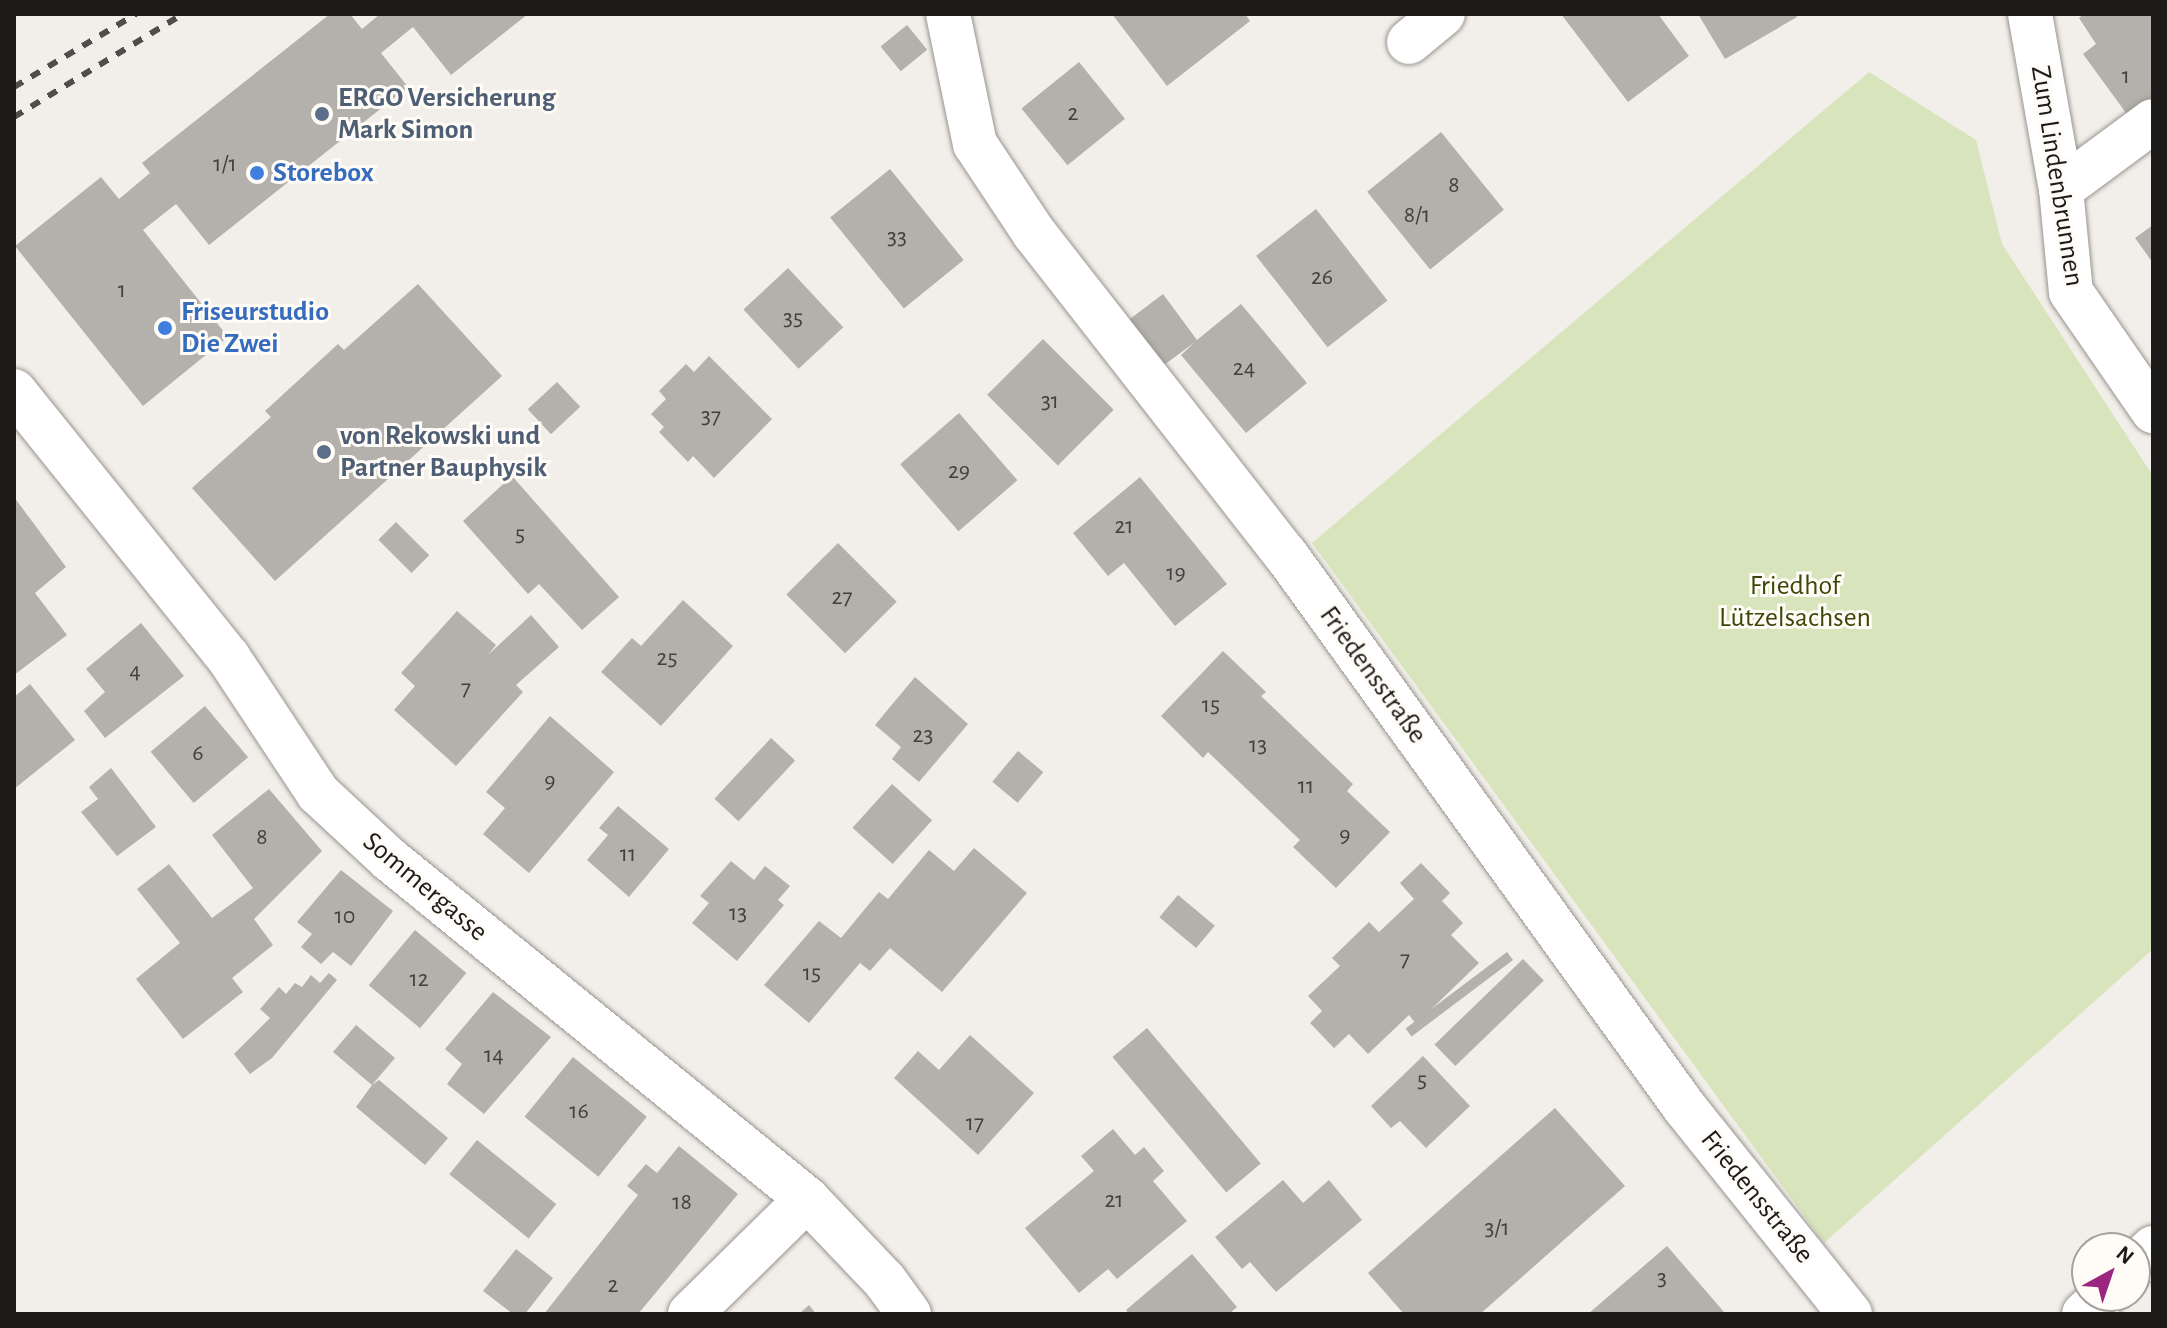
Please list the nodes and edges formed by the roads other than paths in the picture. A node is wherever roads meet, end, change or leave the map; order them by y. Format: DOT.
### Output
graph roads {
  1 [pos="948,14"];
  2 [pos="1443,14"];
  3 [pos="2030,14"];
  4 [pos="1409,42"];
  5 [pos="2153,121"];
  6 [pos="2061,189"];
  7 [pos="14,391"];
  8 [pos="2153,411"];
  9 [pos="807,1199"];
  10 [pos="690,1314"];
  11 [pos="909,1314"];
  12 [pos="1850,1314"];
  1 -- 12 [label="street, Friedensstraße"];
  2 -- 4 [label="street"];
  3 -- 6 [label="street, Zum Lindenbrunnen"];
  5 -- 6 [label="street"];
  6 -- 8 [label="street, Zum Lindenbrunnen"];
  7 -- 9 [label="street, Sommergasse"];
  9 -- 10 [label="street"];
  9 -- 11 [label="street, Sommergasse"];
}
